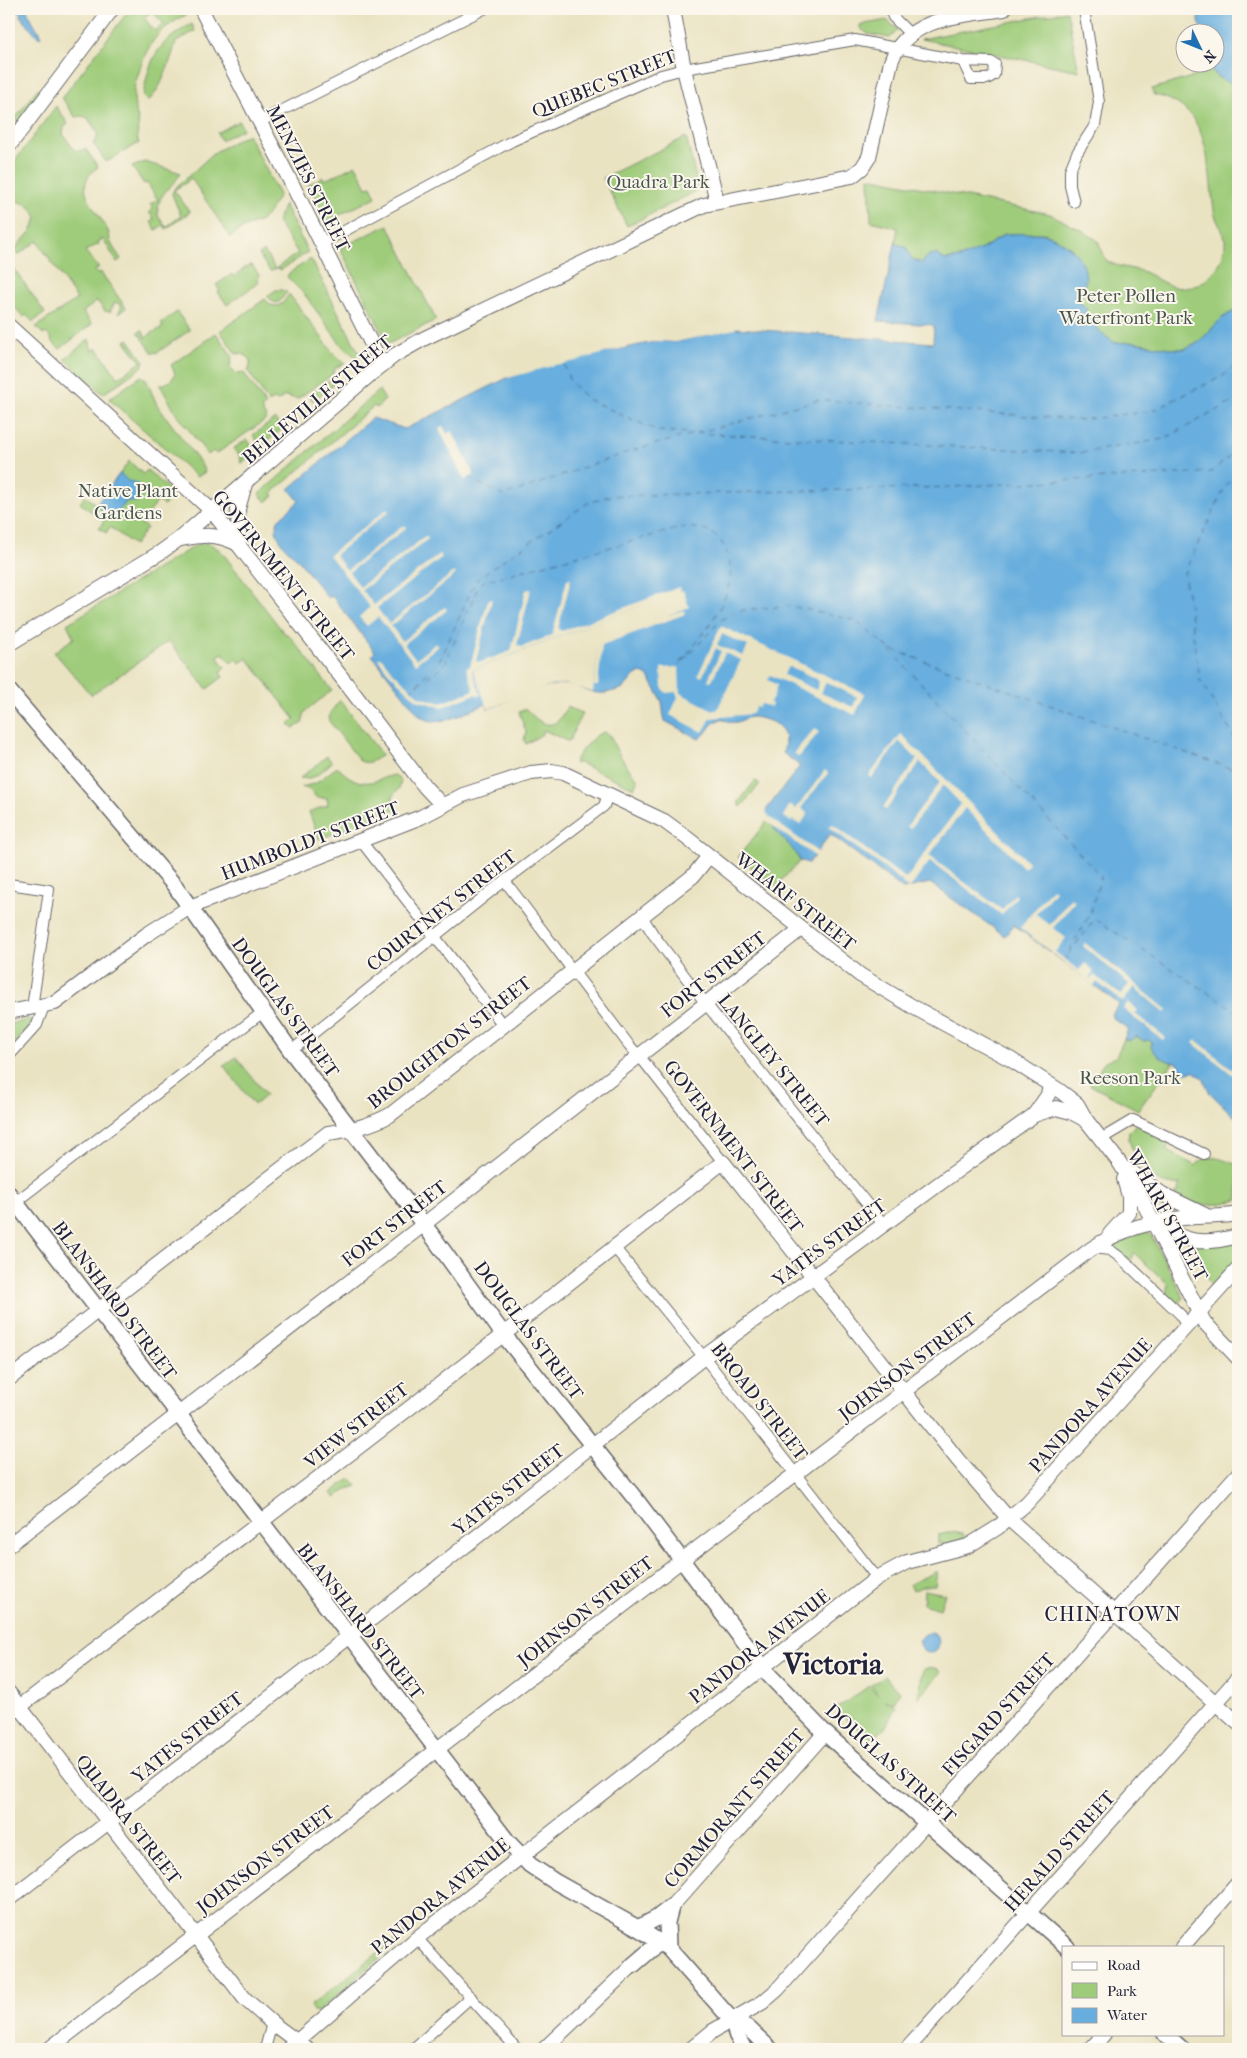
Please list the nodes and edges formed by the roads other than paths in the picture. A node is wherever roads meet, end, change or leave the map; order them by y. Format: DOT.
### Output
graph roads {
  1 [pos="112,9"];
  2 [pos="201,9"];
  3 [pos="484,9"];
  4 [pos="672,9"];
  5 [pos="890,9"];
  6 [pos="1004,9"];
  7 [pos="1084,9"];
  8 [pos="910,34"];
  9 [pos="897,48"];
  10 [pos="963,61"];
  11 [pos="684,69"];
  12 [pos="259,122"];
  13 [pos="9,146"];
  14 [pos="717,201"];
  15 [pos="1074,202"];
  16 [pos="322,244"];
  17 [pos="9,326"];
  18 [pos="382,365"];
  19 [pos="245,483"];
  20 [pos="212,511"];
  21 [pos="179,539"];
  22 [pos="239,545"];
  23 [pos="9,644"];
  24 [pos="9,691"];
  25 [pos="608,794"];
  26 [pos="442,806"];
  27 [pos="361,841"];
  28 [pos="709,856"];
  29 [pos="504,882"];
  30 [pos="9,884"];
  31 [pos="190,907"];
  32 [pos="641,915"];
  33 [pos="801,929"];
  34 [pos="435,937"];
  35 [pos="572,970"];
  36 [pos="706,1004"];
  37 [pos="43,1006"];
  38 [pos="9,1012"];
  39 [pos="263,1012"];
  40 [pos="503,1025"];
  41 [pos="290,1051"];
  42 [pos="9,1056"];
  43 [pos="639,1056"];
  44 [pos="1050,1085"];
  45 [pos="1034,1115"];
  46 [pos="1086,1120"];
  47 [pos="352,1130"];
  48 [pos="1101,1139"];
  49 [pos="1204,1154"];
  50 [pos="723,1162"];
  51 [pos="1119,1162"];
  52 [pos="11,1201"];
  53 [pos="1238,1214"];
  54 [pos="1210,1217"];
  55 [pos="1154,1222"];
  56 [pos="423,1225"];
  57 [pos="884,1225"];
  58 [pos="1238,1236"];
  59 [pos="1104,1240"];
  60 [pos="614,1247"];
  61 [pos="1092,1248"];
  62 [pos="832,1263"];
  63 [pos="1238,1269"];
  64 [pos="814,1276"];
  65 [pos="830,1297"];
  66 [pos="98,1310"];
  67 [pos="1199,1312"];
  68 [pos="1186,1325"];
  69 [pos="503,1334"];
  70 [pos="704,1357"];
  71 [pos="1238,1358"];
  72 [pos="9,1379"];
  73 [pos="904,1392"];
  74 [pos="178,1415"];
  75 [pos="594,1446"];
  76 [pos="796,1474"];
  77 [pos="1238,1474"];
  78 [pos="1009,1519"];
  79 [pos="260,1522"];
  80 [pos="9,1545"];
  81 [pos="682,1560"];
  82 [pos="877,1578"];
  83 [pos="1115,1613"];
  84 [pos="348,1636"];
  85 [pos="763,1668"];
  86 [pos="1238,1678"];
  87 [pos="9,1693"];
  88 [pos="1216,1703"];
  89 [pos="14,1711"];
  90 [pos="1238,1723"];
  91 [pos="825,1733"];
  92 [pos="437,1750"];
  93 [pos="108,1822"];
  94 [pos="926,1822"];
  95 [pos="520,1856"];
  96 [pos="1238,1883"];
  97 [pos="9,1899"];
  98 [pos="671,1907"];
  99 [pos="1029,1913"];
  100 [pos="196,1935"];
  101 [pos="417,1938"];
  102 [pos="653,1938"];
  103 [pos="1066,1946"];
  104 [pos="1183,1946"];
  105 [pos="632,1966"];
  106 [pos="471,1997"];
  107 [pos="731,2019"];
  108 [pos="272,2023"];
  109 [pos="1102,2036"];
  110 [pos="1168,2036"];
  111 [pos="297,2047"];
  112 [pos="49,2049"];
  113 [pos="265,2049"];
  114 [pos="413,2049"];
  115 [pos="517,2049"];
  116 [pos="544,2049"];
  117 [pos="691,2049"];
  118 [pos="744,2049"];
  119 [pos="770,2049"];
  120 [pos="907,2049"];
  121 [pos="1091,2049"];
  122 [pos="1182,2049"];
  1 -- 13 [label="main road"];
  2 -- 12 [label="main road, MENZIES STREET"];
  3 -- 12 [label="street"];
  4 -- 11 [label="main road"];
  5 -- 8 [label="street"];
  6 -- 8 [label="main road"];
  7 -- 15 [label="street"];
  8 -- 9 [label="main road"];
  9 -- 10 [label="street, QUEBEC STREET"];
  9 -- 11 [label="street, QUEBEC STREET"];
  9 -- 14 [label="main road, BELLEVILLE STREET"];
  11 -- 14 [label="main road"];
  11 -- 16 [label="street, QUEBEC STREET"];
  12 -- 16 [label="main road, MENZIES STREET"];
  14 -- 18 [label="main road, BELLEVILLE STREET"];
  16 -- 18 [label="main road, MENZIES STREET"];
  17 -- 20 [label="main road, GOVERNMENT STREET"];
  18 -- 19 [label="main road, BELLEVILLE STREET"];
  19 -- 20 [label="main road, BELLEVILLE STREET"];
  19 -- 22 [label="main road"];
  20 -- 21 [label="main road, BELLEVILLE STREET"];
  20 -- 22 [label="main road, GOVERNMENT STREET"];
  21 -- 22 [label="main road"];
  21 -- 23 [label="main road, BELLEVILLE STREET"];
  22 -- 26 [label="main road, GOVERNMENT STREET"];
  24 -- 31 [label="main road, DOUGLAS STREET"];
  25 -- 26 [label="main road, WHARF STREET"];
  25 -- 28 [label="main road, WHARF STREET"];
  25 -- 29 [label="street, COURTNEY STREET"];
  26 -- 27 [label="main road, HUMBOLDT STREET"];
  27 -- 31 [label="main road, HUMBOLDT STREET"];
  27 -- 34 [label="street"];
  28 -- 32 [label="main road, BROUGHTON STREET"];
  28 -- 33 [label="main road, WHARF STREET"];
  29 -- 34 [label="street, COURTNEY STREET"];
  29 -- 35 [label="street, GOVERNMENT STREET"];
  30 -- 37 [label="street"];
  31 -- 37 [label="main road, HUMBOLDT STREET"];
  31 -- 39 [label="main road, DOUGLAS STREET"];
  32 -- 35 [label="main road, BROUGHTON STREET"];
  32 -- 36 [label="street, LANGLEY STREET"];
  33 -- 36 [label="main road, FORT STREET"];
  33 -- 44 [label="main road, WHARF STREET"];
  34 -- 40 [label="street"];
  34 -- 41 [label="street, COURTNEY STREET"];
  35 -- 40 [label="main road, BROUGHTON STREET"];
  35 -- 43 [label="street, GOVERNMENT STREET"];
  36 -- 43 [label="main road, FORT STREET"];
  36 -- 57 [label="street, LANGLEY STREET"];
  37 -- 38 [label="main road"];
  37 -- 42 [label="street"];
  39 -- 41 [label="main road, DOUGLAS STREET"];
  39 -- 52 [label="street"];
  40 -- 47 [label="main road, BROUGHTON STREET"];
  41 -- 47 [label="main road, DOUGLAS STREET"];
  43 -- 50 [label="street, GOVERNMENT STREET"];
  43 -- 56 [label="main road, FORT STREET"];
  44 -- 45 [label="main road, YATES STREET"];
  44 -- 46 [label="main road, WHARF STREET"];
  45 -- 46 [label="main road, YATES STREET"];
  45 -- 57 [label="main road, YATES STREET"];
  46 -- 48 [label="main road, WHARF STREET"];
  47 -- 56 [label="main road, DOUGLAS STREET"];
  47 -- 66 [label="main road, BROUGHTON STREET"];
  48 -- 49 [label="street, WHARF STREET"];
  48 -- 51 [label="main road, WHARF STREET"];
  50 -- 60 [label="main road, VIEW STREET"];
  50 -- 64 [label="main road, GOVERNMENT STREET"];
  51 -- 54 [label="main road"];
  51 -- 55 [label="main road, WHARF STREET"];
  51 -- 59 [label="main road"];
  52 -- 66 [label="main road, BLANSHARD STREET"];
  53 -- 54 [label="main road, JOHNSON STREET"];
  54 -- 55 [label="main road, JOHNSON STREET"];
  55 -- 58 [label="main road"];
  55 -- 59 [label="main road, JOHNSON STREET"];
  55 -- 67 [label="main road, WHARF STREET"];
  56 -- 69 [label="main road, DOUGLAS STREET"];
  56 -- 74 [label="main road, FORT STREET"];
  57 -- 62 [label="main road, YATES STREET"];
  59 -- 61 [label="main road, JOHNSON STREET"];
  60 -- 69 [label="main road, VIEW STREET"];
  60 -- 70 [label="street, BROAD STREET"];
  61 -- 68 [label="street"];
  61 -- 73 [label="main road, JOHNSON STREET"];
  62 -- 64 [label="main road, YATES STREET"];
  62 -- 65 [label="main road"];
  63 -- 67 [label="main road, PANDORA AVENUE"];
  64 -- 65 [label="main road, GOVERNMENT STREET"];
  64 -- 70 [label="main road, YATES STREET"];
  65 -- 73 [label="main road, GOVERNMENT STREET"];
  66 -- 72 [label="main road, BROUGHTON STREET"];
  66 -- 74 [label="main road, BLANSHARD STREET"];
  67 -- 68 [label="main road, PANDORA AVENUE"];
  67 -- 71 [label="main road, WHARF STREET"];
  68 -- 78 [label="main road, PANDORA AVENUE"];
  69 -- 75 [label="main road, DOUGLAS STREET"];
  69 -- 79 [label="main road, VIEW STREET"];
  70 -- 75 [label="main road, YATES STREET"];
  70 -- 76 [label="street, BROAD STREET"];
  73 -- 76 [label="main road, JOHNSON STREET"];
  73 -- 78 [label="main road, GOVERNMENT STREET"];
  74 -- 79 [label="main road, BLANSHARD STREET"];
  74 -- 80 [label="main road, FORT STREET"];
  75 -- 81 [label="main road, DOUGLAS STREET"];
  75 -- 84 [label="main road, YATES STREET"];
  76 -- 81 [label="main road, JOHNSON STREET"];
  76 -- 82 [label="street, BROAD STREET"];
  77 -- 83 [label="main road, FISGARD STREET"];
  78 -- 82 [label="main road, PANDORA AVENUE"];
  78 -- 83 [label="main road, GOVERNMENT STREET"];
  79 -- 84 [label="main road, BLANSHARD STREET"];
  79 -- 89 [label="main road, VIEW STREET"];
  81 -- 85 [label="main road, DOUGLAS STREET"];
  81 -- 92 [label="main road, JOHNSON STREET"];
  82 -- 85 [label="main road, PANDORA AVENUE"];
  83 -- 88 [label="main road, GOVERNMENT STREET"];
  83 -- 94 [label="main road, FISGARD STREET"];
  84 -- 92 [label="main road, BLANSHARD STREET"];
  84 -- 93 [label="main road, YATES STREET"];
  85 -- 91 [label="main road, DOUGLAS STREET"];
  85 -- 95 [label="main road, PANDORA AVENUE"];
  86 -- 88 [label="main road, HERALD STREET"];
  87 -- 89 [label="main road, QUADRA STREET"];
  88 -- 90 [label="main road, GOVERNMENT STREET"];
  88 -- 99 [label="main road, HERALD STREET"];
  89 -- 93 [label="main road, QUADRA STREET"];
  91 -- 94 [label="main road, DOUGLAS STREET"];
  91 -- 98 [label="main road, CORMORANT STREET"];
  92 -- 95 [label="main road, BLANSHARD STREET"];
  92 -- 100 [label="main road, JOHNSON STREET"];
  93 -- 97 [label="main road, YATES STREET"];
  93 -- 100 [label="main road, QUADRA STREET"];
  94 -- 99 [label="main road, DOUGLAS STREET"];
  94 -- 107 [label="main road, FISGARD STREET"];
  95 -- 101 [label="main road, PANDORA AVENUE"];
  95 -- 102 [label="main road, BLANSHARD STREET"];
  96 -- 104 [label="main road"];
  98 -- 102 [label="main road"];
  98 -- 102 [label="main road"];
  99 -- 103 [label="main road, DOUGLAS STREET"];
  99 -- 120 [label="main road, HERALD STREET"];
  100 -- 108 [label="main road, QUADRA STREET"];
  100 -- 112 [label="main road, JOHNSON STREET"];
  101 -- 106 [label="street"];
  101 -- 111 [label="main road, PANDORA AVENUE"];
  102 -- 105 [label="main road"];
  102 -- 107 [label="main road, BLANSHARD STREET"];
  105 -- 116 [label="main road"];
  106 -- 114 [label="street"];
  106 -- 115 [label="street"];
  107 -- 117 [label="main road, FISGARD STREET"];
  107 -- 118 [label="main road, BLANSHARD STREET"];
  107 -- 119 [label="main road, BLANSHARD STREET"];
  108 -- 111 [label="main road, QUADRA STREET"];
  108 -- 113 [label="street"];
  109 -- 121 [label="main road"];
  110 -- 122 [label="main road"];
}
